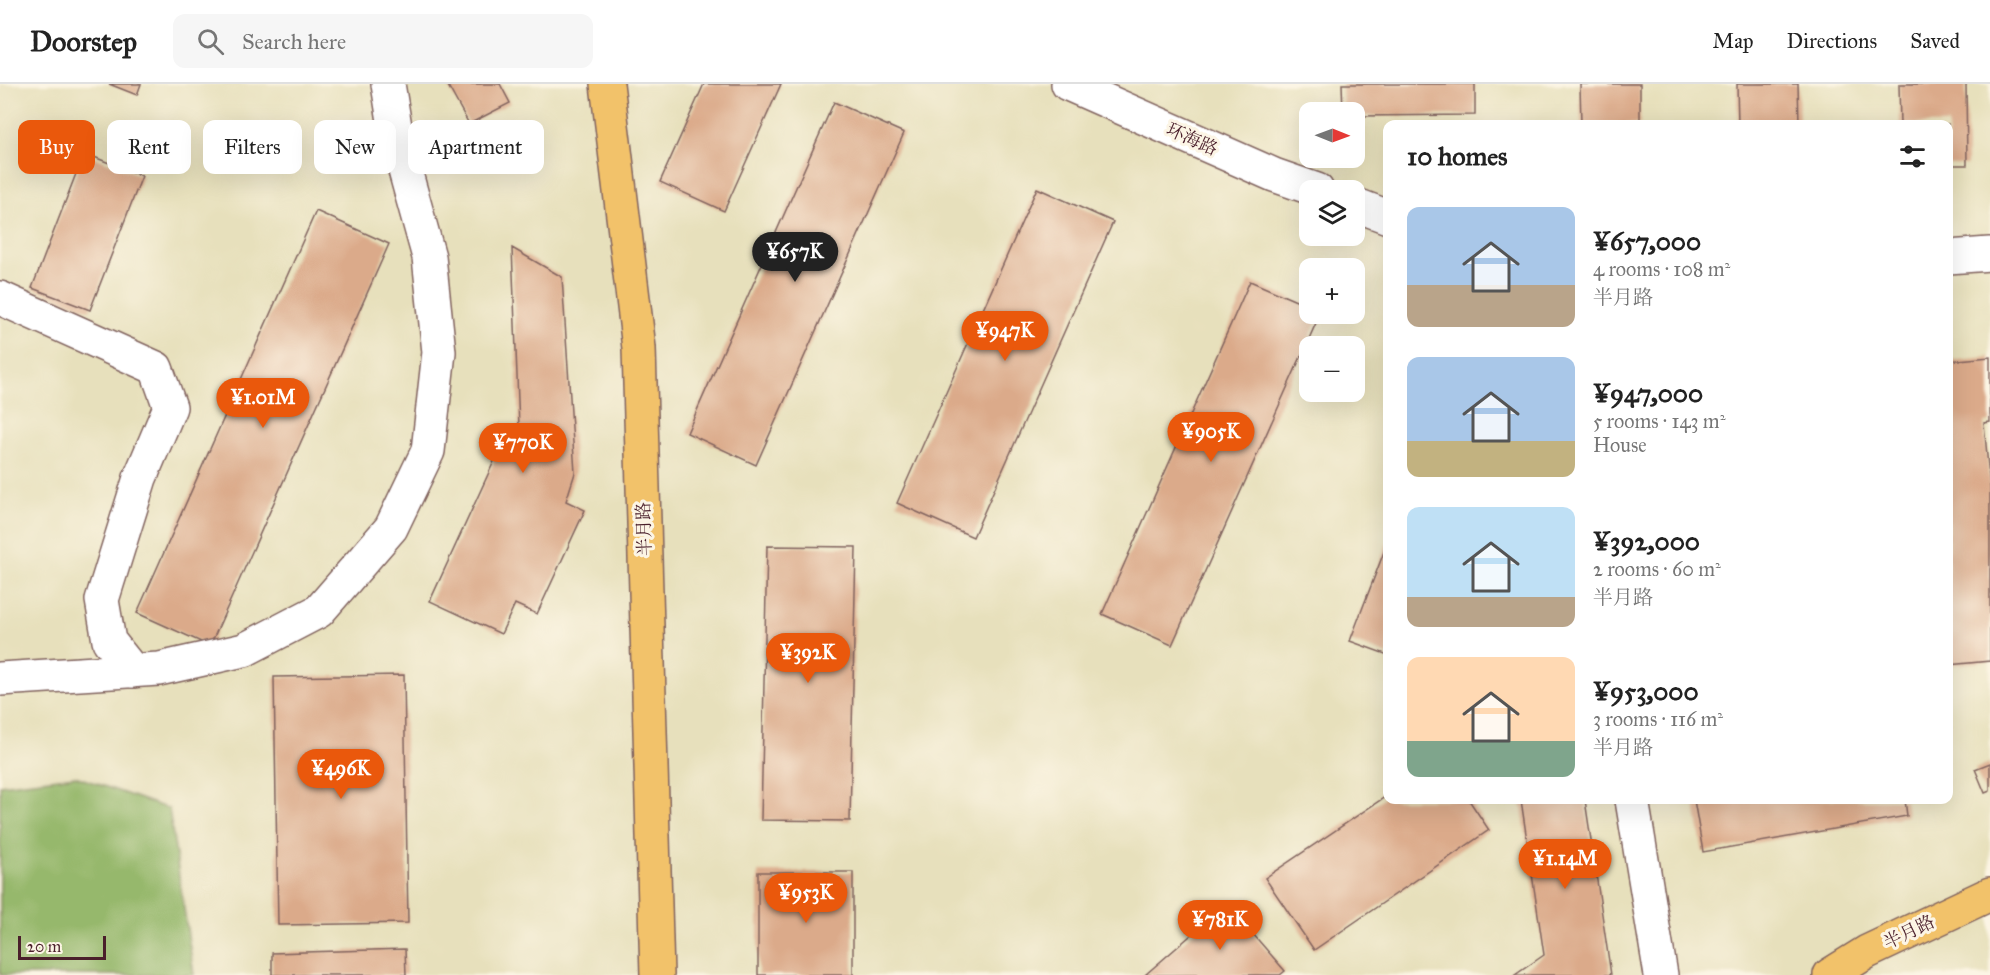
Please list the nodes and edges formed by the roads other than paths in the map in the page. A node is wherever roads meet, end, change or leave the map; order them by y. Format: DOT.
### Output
graph roads {
  1 [pos="388,84"];
  2 [pos="607,84"];
  3 [pos="1068,84"];
  4 [pos="1299,184"];
  5 [pos="1365,208"];
  6 [pos="1383,215"];
  7 [pos="1990,254"];
  8 [pos="1953,257"];
  9 [pos="0,298"];
  10 [pos="133,671"];
  11 [pos="0,679"];
  12 [pos="1633,804"];
  13 [pos="1990,894"];
  14 [pos="657,975"];
  15 [pos="1661,975"];
  16 [pos="1830,975"];
  1 -- 10 [label="street"];
  2 -- 14 [label="main road, 半月路"];
  3 -- 4 [label="street, 环海路"];
  5 -- 6 [label="street"];
  7 -- 8 [label="street"];
  9 -- 10 [label="street"];
  10 -- 11 [label="street"];
  12 -- 15 [label="street"];
  13 -- 16 [label="main road, 半月路"];
}
